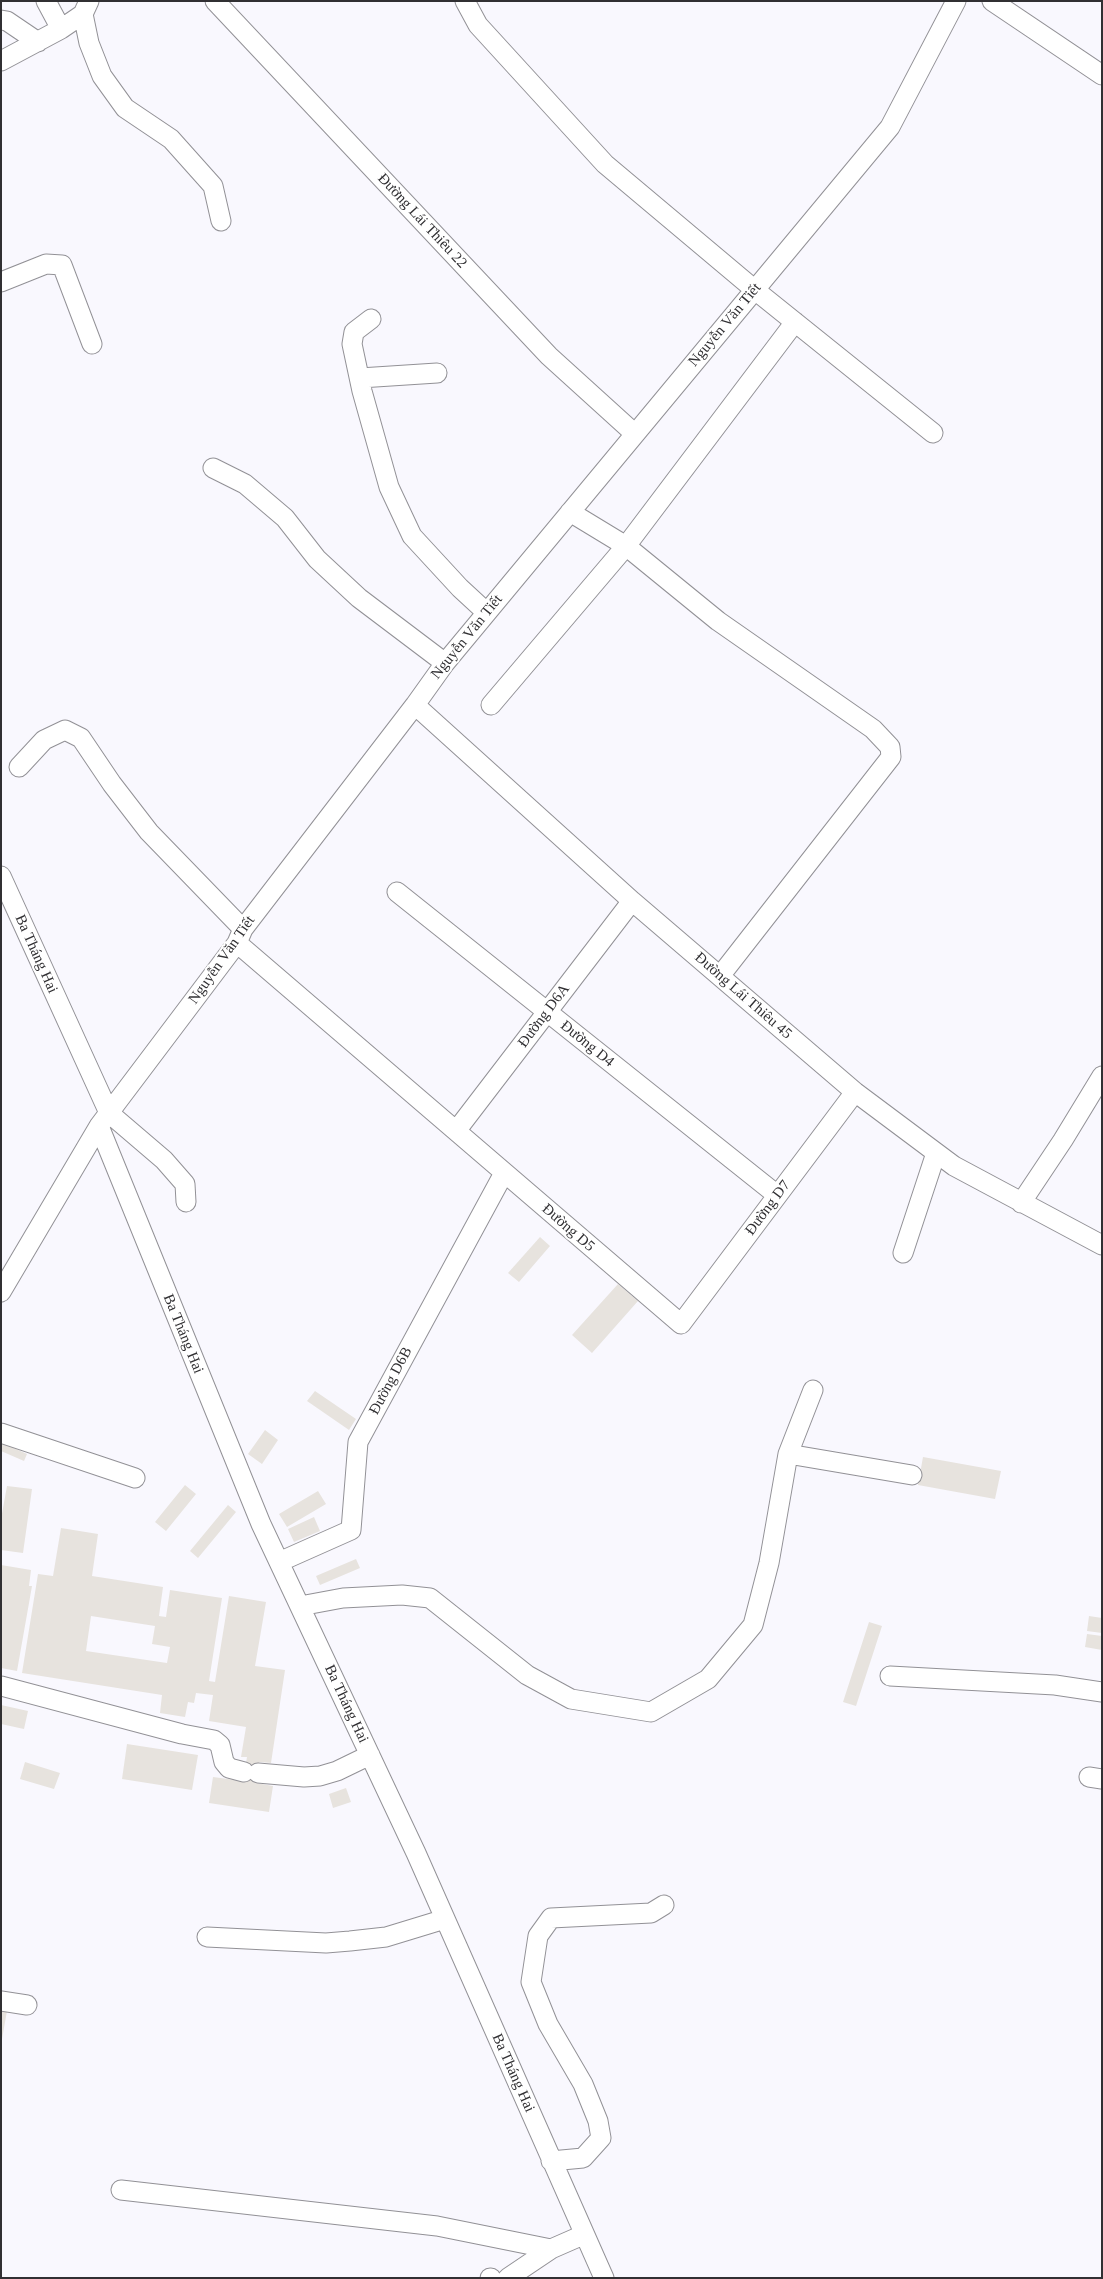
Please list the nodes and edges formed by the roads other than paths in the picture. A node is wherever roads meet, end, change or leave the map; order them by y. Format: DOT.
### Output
graph roads {
  1 [pos="46,1"];
  2 [pos="215,1"];
  3 [pos="465,1"];
  4 [pos="956,1"];
  5 [pos="992,1"];
  6 [pos="86,8"];
  7 [pos="1,20"];
  8 [pos="61,29"];
  9 [pos="38,42"];
  10 [pos="1,61"];
  11 [pos="1102,75"];
  12 [pos="222,221"];
  13 [pos="1,282"];
  14 [pos="755,290"];
  15 [pos="371,319"];
  16 [pos="795,322"];
  17 [pos="92,344"];
  18 [pos="437,373"];
  19 [pos="360,378"];
  20 [pos="933,433"];
  21 [pos="635,434"];
  22 [pos="213,468"];
  23 [pos="570,512"];
  24 [pos="626,546"];
  25 [pos="486,612"];
  26 [pos="444,663"];
  27 [pos="415,705"];
  28 [pos="491,705"];
  29 [pos="19,767"];
  30 [pos="1,876"];
  31 [pos="397,892"];
  32 [pos="632,901"];
  33 [pos="7,903"];
  34 [pos="240,936"];
  35 [pos="720,976"];
  36 [pos="547,1012"];
  37 [pos="1102,1076"];
  38 [pos="855,1092"];
  39 [pos="104,1120"];
  40 [pos="456,1131"];
  41 [pos="936,1152"];
  42 [pos="504,1173"];
  43 [pos="777,1196"];
  44 [pos="186,1202"];
  45 [pos="1021,1203"];
  46 [pos="1102,1245"];
  47 [pos="903,1253"];
  48 [pos="1,1292"];
  49 [pos="681,1324"];
  50 [pos="813,1390"];
  51 [pos="1,1433"];
  52 [pos="788,1454"];
  53 [pos="912,1475"];
  54 [pos="135,1478"];
  55 [pos="279,1562"];
  56 [pos="300,1606"];
  57 [pos="890,1676"];
  58 [pos="1,1686"];
  59 [pos="1102,1692"];
  60 [pos="370,1755"];
  61 [pos="664,1905"];
  62 [pos="445,1919"];
  63 [pos="207,1938"];
  64 [pos="1,2001"];
  65 [pos="27,2005"];
  66 [pos="551,2161"];
  67 [pos="121,2190"];
  68 [pos="583,2235"];
  69 [pos="551,2249"];
  70 [pos="508,2278"];
  71 [pos="604,2278"];
  1 -- 8 [label="street"];
  2 -- 21 [label="street, Đường Lái Thiêu 22"];
  3 -- 14 [label="street"];
  4 -- 14 [label="street, Nguyễn Văn Tiết"];
  5 -- 11 [label="street"];
  6 -- 8 [label="street"];
  6 -- 12 [label="street"];
  7 -- 9 [label="street"];
  8 -- 9 [label="street"];
  9 -- 10 [label="street"];
  13 -- 17 [label="street"];
  14 -- 16 [label="street"];
  14 -- 21 [label="street, Nguyễn Văn Tiết"];
  15 -- 19 [label="street"];
  16 -- 20 [label="street"];
  16 -- 24 [label="street"];
  18 -- 19 [label="street"];
  19 -- 25 [label="street"];
  21 -- 23 [label="street, Nguyễn Văn Tiết"];
  22 -- 26 [label="street"];
  23 -- 24 [label="street"];
  23 -- 25 [label="street, Nguyễn Văn Tiết"];
  24 -- 28 [label="street"];
  24 -- 35 [label="street"];
  25 -- 26 [label="street, Nguyễn Văn Tiết"];
  26 -- 27 [label="street, Nguyễn Văn Tiết"];
  27 -- 32 [label="street, Đường Lái Thiêu 45"];
  27 -- 34 [label="street, Nguyễn Văn Tiết"];
  29 -- 34 [label="street, Đường D5"];
  30 -- 33 [label="street, Ba Tháng Hai"];
  31 -- 36 [label="street, Đường D4"];
  32 -- 35 [label="street, Đường Lái Thiêu 45"];
  32 -- 36 [label="street, Đường D6A"];
  33 -- 39 [label="street, Ba Tháng Hai"];
  34 -- 39 [label="street, Nguyễn Văn Tiết"];
  34 -- 40 [label="street, Đường D5"];
  35 -- 38 [label="street, Đường Lái Thiêu 45"];
  36 -- 40 [label="street, Đường D6A"];
  36 -- 43 [label="street, Đường D4"];
  37 -- 45 [label="street"];
  38 -- 41 [label="street, Đường Lái Thiêu 45"];
  38 -- 43 [label="street, Đường D7"];
  39 -- 44 [label="street"];
  39 -- 48 [label="street, Nguyễn Văn Tiết"];
  39 -- 55 [label="street, Ba Tháng Hai"];
  40 -- 42 [label="street, Đường D5"];
  41 -- 45 [label="street, Đường Lái Thiêu 45"];
  41 -- 47 [label="street"];
  42 -- 49 [label="street, Đường D5"];
  42 -- 55 [label="street, Đường D6B"];
  43 -- 49 [label="street, Đường D7"];
  45 -- 46 [label="street, Đường Lái Thiêu 45"];
  50 -- 52 [label="street"];
  51 -- 54 [label="street"];
  52 -- 53 [label="street"];
  52 -- 56 [label="street"];
  55 -- 56 [label="street, Ba Tháng Hai"];
  56 -- 60 [label="street, Ba Tháng Hai"];
  57 -- 59 [label="street"];
  58 -- 60 [label="street"];
  60 -- 62 [label="street, Ba Tháng Hai"];
  61 -- 66 [label="street"];
  62 -- 63 [label="street"];
  62 -- 66 [label="street, Ba Tháng Hai"];
  64 -- 65 [label="street"];
  66 -- 68 [label="street, Ba Tháng Hai"];
  67 -- 69 [label="street"];
  68 -- 69 [label="street"];
  68 -- 71 [label="street, Ba Tháng Hai"];
  69 -- 70 [label="street"];
}
